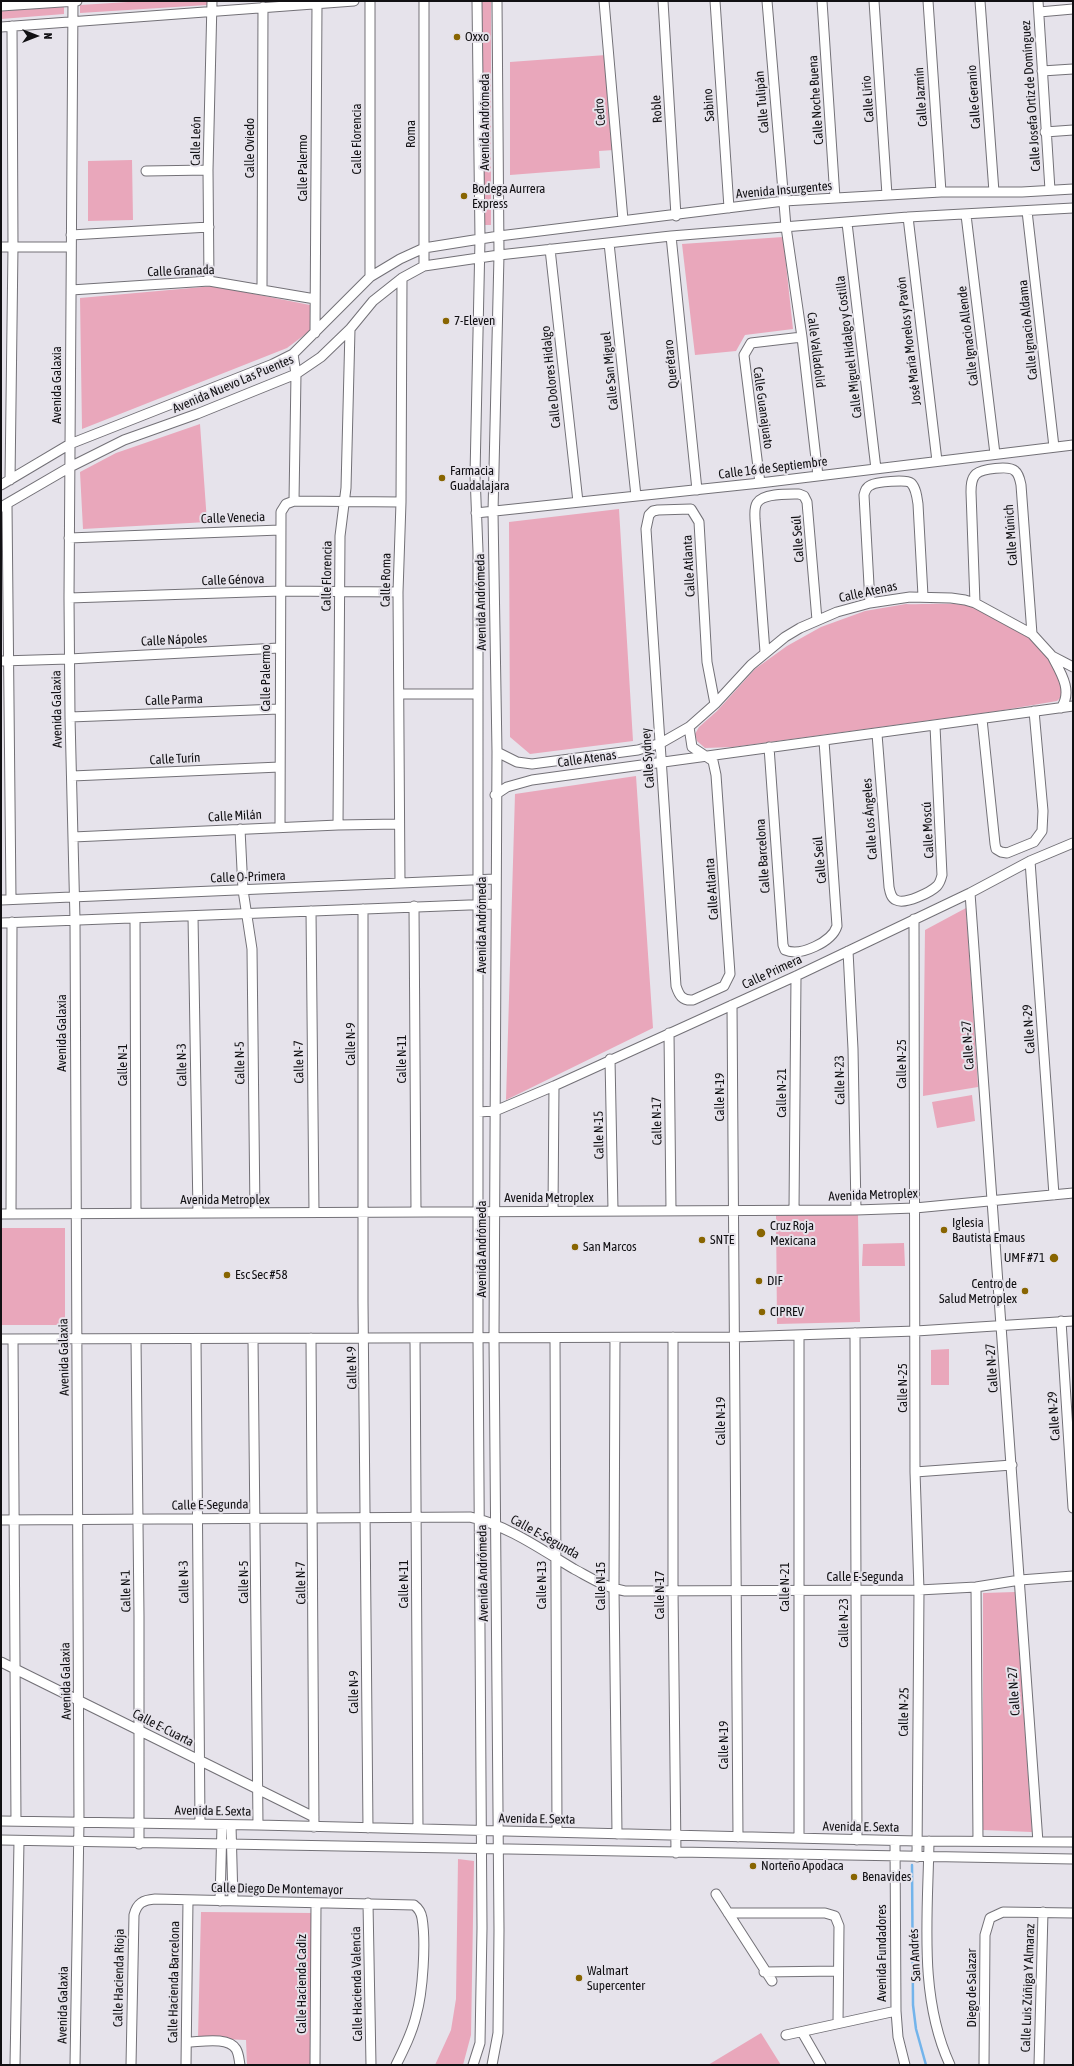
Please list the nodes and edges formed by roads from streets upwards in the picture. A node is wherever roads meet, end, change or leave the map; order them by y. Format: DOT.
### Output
graph roads {
  1 [pos="73,1"];
  2 [pos="77,1"];
  3 [pos="354,1"];
  4 [pos="370,1"];
  5 [pos="424,1"];
  6 [pos="477,1"];
  7 [pos="497,1"];
  8 [pos="604,1"];
  9 [pos="663,1"];
  10 [pos="714,1"];
  11 [pos="767,1"];
  12 [pos="822,1"];
  13 [pos="874,1"];
  14 [pos="928,1"];
  15 [pos="980,1"];
  16 [pos="1038,1"];
  17 [pos="317,4"];
  18 [pos="1,6"];
  19 [pos="212,6"];
  20 [pos="263,6"];
  21 [pos="1073,9"];
  22 [pos="1039,12"];
  23 [pos="72,21"];
  24 [pos="12,26"];
  25 [pos="1,27"];
  26 [pos="1073,69"];
  27 [pos="1042,71"];
  28 [pos="1073,130"];
  29 [pos="1045,132"];
  30 [pos="208,170"];
  31 [pos="146,171"];
  32 [pos="1073,188"];
  33 [pos="1050,190"];
  34 [pos="941,192"];
  35 [pos="994,192"];
  36 [pos="887,195"];
  37 [pos="835,198"];
  38 [pos="784,201"];
  39 [pos="729,208"];
  40 [pos="1073,208"];
  41 [pos="1027,211"];
  42 [pos="966,215"];
  43 [pos="676,216"];
  44 [pos="908,217"];
  45 [pos="623,220"];
  46 [pos="847,223"];
  47 [pos="209,227"];
  48 [pos="786,227"];
  49 [pos="71,235"];
  50 [pos="499,236"];
  51 [pos="671,236"];
  52 [pos="480,239"];
  53 [pos="609,243"];
  54 [pos="1,247"];
  55 [pos="13,247"];
  56 [pos="71,247"];
  57 [pos="424,248"];
  58 [pos="550,249"];
  59 [pos="499,255"];
  60 [pos="480,258"];
  61 [pos="424,266"];
  62 [pos="370,278"];
  63 [pos="402,278"];
  64 [pos="209,281"];
  65 [pos="262,289"];
  66 [pos="71,290"];
  67 [pos="315,299"];
  68 [pos="350,329"];
  69 [pos="316,333"];
  70 [pos="802,337"];
  71 [pos="293,354"];
  72 [pos="296,374"];
  73 [pos="70,444"];
  74 [pos="1073,445"];
  75 [pos="1054,447"];
  76 [pos="995,454"];
  77 [pos="937,462"];
  78 [pos="70,467"];
  79 [pos="876,469"];
  80 [pos="818,476"];
  81 [pos="10,480"];
  82 [pos="760,483"];
  83 [pos="1,485"];
  84 [pos="697,490"];
  85 [pos="636,496"];
  86 [pos="294,501"];
  87 [pos="346,502"];
  88 [pos="401,502"];
  89 [pos="578,502"];
  90 [pos="4,506"];
  91 [pos="658,510"];
  92 [pos="493,512"];
  93 [pos="476,513"];
  94 [pos="280,530"];
  95 [pos="69,538"];
  96 [pos="281,592"];
  97 [pos="340,592"];
  98 [pos="398,592"];
  99 [pos="923,596"];
  100 [pos="69,598"];
  101 [pos="870,603"];
  102 [pos="975,603"];
  103 [pos="817,620"];
  104 [pos="1032,634"];
  105 [pos="280,648"];
  106 [pos="765,652"];
  107 [pos="1052,656"];
  108 [pos="69,659"];
  109 [pos="4,661"];
  110 [pos="1073,667"];
  111 [pos="399,694"];
  112 [pos="478,694"];
  113 [pos="715,704"];
  114 [pos="1073,706"];
  115 [pos="1061,708"];
  116 [pos="279,709"];
  117 [pos="1034,711"];
  118 [pos="70,717"];
  119 [pos="982,719"];
  120 [pos="935,726"];
  121 [pos="689,727"];
  122 [pos="877,734"];
  123 [pos="824,741"];
  124 [pos="661,743"];
  125 [pos="769,747"];
  126 [pos="496,752"];
  127 [pos="609,755"];
  128 [pos="708,756"];
  129 [pos="662,762"];
  130 [pos="280,767"];
  131 [pos="611,769"];
  132 [pos="72,776"];
  133 [pos="495,795"];
  134 [pos="399,824"];
  135 [pos="338,825"];
  136 [pos="280,827"];
  137 [pos="240,829"];
  138 [pos="73,837"];
  139 [pos="1073,843"];
  140 [pos="1030,861"];
  141 [pos="495,879"];
  142 [pos="478,880"];
  143 [pos="400,883"];
  144 [pos="243,890"];
  145 [pos="970,893"];
  146 [pos="74,897"];
  147 [pos="1,900"];
  148 [pos="11,900"];
  149 [pos="896,900"];
  150 [pos="478,904"];
  151 [pos="495,904"];
  152 [pos="414,906"];
  153 [pos="363,908"];
  154 [pos="311,911"];
  155 [pos="247,914"];
  156 [pos="193,916"];
  157 [pos="135,918"];
  158 [pos="914,919"];
  159 [pos="76,920"];
  160 [pos="12,922"];
  161 [pos="1,923"];
  162 [pos="848,951"];
  163 [pos="797,953"];
  164 [pos="796,976"];
  165 [pos="693,1000"];
  166 [pos="732,1005"];
  167 [pos="669,1033"];
  168 [pos="610,1059"];
  169 [pos="554,1086"];
  170 [pos="495,1111"];
  171 [pos="478,1112"];
  172 [pos="1073,1193"];
  173 [pos="1054,1195"];
  174 [pos="993,1200"];
  175 [pos="915,1208"];
  176 [pos="553,1210"];
  177 [pos="613,1210"];
  178 [pos="671,1210"];
  179 [pos="733,1210"];
  180 [pos="794,1210"];
  181 [pos="856,1210"];
  182 [pos="416,1211"];
  183 [pos="478,1211"];
  184 [pos="495,1211"];
  185 [pos="314,1212"];
  186 [pos="363,1212"];
  187 [pos="75,1213"];
  188 [pos="136,1213"];
  189 [pos="198,1213"];
  190 [pos="255,1213"];
  191 [pos="1,1214"];
  192 [pos="11,1214"];
  193 [pos="1061,1321"];
  194 [pos="1073,1321"];
  195 [pos="1002,1325"];
  196 [pos="916,1331"];
  197 [pos="855,1333"];
  198 [pos="799,1335"];
  199 [pos="673,1337"];
  200 [pos="734,1337"];
  201 [pos="77,1338"];
  202 [pos="311,1338"];
  203 [pos="364,1338"];
  204 [pos="415,1338"];
  205 [pos="478,1338"];
  206 [pos="494,1338"];
  207 [pos="555,1338"];
  208 [pos="615,1338"];
  209 [pos="1,1339"];
  210 [pos="13,1339"];
  211 [pos="136,1339"];
  212 [pos="196,1339"];
  213 [pos="253,1339"];
  214 [pos="1012,1465"];
  215 [pos="915,1472"];
  216 [pos="1073,1508"];
  217 [pos="366,1517"];
  218 [pos="417,1517"];
  219 [pos="256,1518"];
  220 [pos="313,1518"];
  221 [pos="138,1519"];
  222 [pos="197,1519"];
  223 [pos="480,1519"];
  224 [pos="1,1520"];
  225 [pos="15,1520"];
  226 [pos="79,1520"];
  227 [pos="495,1524"];
  228 [pos="555,1557"];
  229 [pos="1073,1576"];
  230 [pos="1020,1580"];
  231 [pos="976,1587"];
  232 [pos="614,1589"];
  233 [pos="799,1590"];
  234 [pos="919,1590"];
  235 [pos="673,1591"];
  236 [pos="736,1591"];
  237 [pos="857,1591"];
  238 [pos="1,1662"];
  239 [pos="15,1669"];
  240 [pos="79,1700"];
  241 [pos="139,1730"];
  242 [pos="199,1761"];
  243 [pos="257,1790"];
  244 [pos="314,1817"];
  245 [pos="1,1821"];
  246 [pos="16,1821"];
  247 [pos="79,1822"];
  248 [pos="140,1823"];
  249 [pos="200,1824"];
  250 [pos="222,1825"];
  251 [pos="232,1825"];
  252 [pos="258,1825"];
  253 [pos="314,1827"];
  254 [pos="368,1828"];
  255 [pos="418,1829"];
  256 [pos="481,1831"];
  257 [pos="498,1832"];
  258 [pos="557,1832"];
  259 [pos="617,1834"];
  260 [pos="676,1835"];
  261 [pos="738,1837"];
  262 [pos="799,1838"];
  263 [pos="1,1840"];
  264 [pos="857,1840"];
  265 [pos="19,1841"];
  266 [pos="895,1841"];
  267 [pos="917,1841"];
  268 [pos="929,1841"];
  269 [pos="978,1841"];
  270 [pos="79,1842"];
  271 [pos="1038,1842"];
  272 [pos="1073,1842"];
  273 [pos="139,1844"];
  274 [pos="221,1844"];
  275 [pos="232,1845"];
  276 [pos="481,1849"];
  277 [pos="498,1850"];
  278 [pos="676,1853"];
  279 [pos="895,1857"];
  280 [pos="917,1857"];
  281 [pos="928,1857"];
  282 [pos="1073,1859"];
  283 [pos="716,1894"];
  284 [pos="148,1900"];
  285 [pos="188,1900"];
  286 [pos="220,1901"];
  287 [pos="233,1901"];
  288 [pos="368,1903"];
  289 [pos="316,1904"];
  290 [pos="1043,1912"];
  291 [pos="728,1913"];
  292 [pos="1073,1913"];
  293 [pos="838,1971"];
  294 [pos="764,1972"];
  295 [pos="772,1981"];
  296 [pos="896,2012"];
  297 [pos="838,2023"];
  298 [pos="802,2032"];
  299 [pos="786,2035"];
  300 [pos="187,2042"];
  301 [pos="14,2065"];
  302 [pos="75,2065"];
  303 [pos="131,2065"];
  304 [pos="186,2065"];
  305 [pos="240,2065"];
  306 [pos="315,2065"];
  307 [pos="371,2065"];
  308 [pos="396,2065"];
  309 [pos="473,2065"];
  310 [pos="492,2065"];
  311 [pos="821,2065"];
  312 [pos="906,2065"];
  313 [pos="950,2065"];
  314 [pos="984,2065"];
  315 [pos="1039,2065"];
  1 -- 2 [label="street"];
  1 -- 18 [label="street"];
  1 -- 23 [label="street, Avenida Galaxia"];
  3 -- 17 [label="street"];
  4 -- 62 [label="street, Calle Florencia"];
  5 -- 57 [label="street, Roma"];
  6 -- 52 [label="street, Avenida Andrómeda"];
  7 -- 50 [label="street, Avenida Andrómeda"];
  8 -- 45 [label="street, Cedro"];
  9 -- 43 [label="street, Roble"];
  10 -- 39 [label="street, Sabino"];
  11 -- 38 [label="street, Calle Tulipán"];
  12 -- 37 [label="street, Calle Noche Buena"];
  13 -- 36 [label="street, Calle Lirio"];
  14 -- 34 [label="street, Calle Jazmín"];
  15 -- 35 [label="street, Calle Geranio"];
  16 -- 22 [label="street, Calle Josefa Ortiz de Domínguez"];
  17 -- 20 [label="street"];
  17 -- 67 [label="street, Calle Palermo"];
  19 -- 20 [label="street"];
  19 -- 23 [label="street"];
  19 -- 30 [label="street, Calle León"];
  20 -- 65 [label="street, Calle Oviedo"];
  21 -- 22 [label="street"];
  22 -- 27 [label="street, Calle Josefa Ortiz de Domínguez"];
  23 -- 24 [label="street"];
  23 -- 49 [label="street, Avenida Galaxia"];
  24 -- 25 [label="street"];
  24 -- 55 [label="street"];
  26 -- 27 [label="street"];
  27 -- 29 [label="street, Calle Josefa Ortiz de Domínguez"];
  28 -- 29 [label="street"];
  29 -- 33 [label="street, Calle Josefa Ortiz de Domínguez"];
  30 -- 31 [label="street"];
  30 -- 47 [label="street, Calle León"];
  32 -- 33 [label="street, Avenida Insurgentes"];
  33 -- 35 [label="street, Avenida Insurgentes"];
  34 -- 35 [label="street, Avenida Insurgentes"];
  34 -- 36 [label="street, Avenida Insurgentes"];
  36 -- 37 [label="street, Avenida Insurgentes"];
  37 -- 38 [label="street, Avenida Insurgentes"];
  38 -- 39 [label="street, Avenida Insurgentes"];
  38 -- 48 [label="street, Calle Tulipán"];
  39 -- 43 [label="street, Avenida Insurgentes"];
  40 -- 41 [label="street"];
  41 -- 42 [label="street"];
  41 -- 75 [label="street, Calle Ignacio Aldama"];
  42 -- 44 [label="street"];
  42 -- 76 [label="street, Calle Ignacio Allende"];
  43 -- 45 [label="street, Avenida Insurgentes"];
  44 -- 46 [label="street"];
  44 -- 77 [label="street, José María Morelos y Pavón"];
  45 -- 50 [label="street, Avenida Insurgentes"];
  46 -- 48 [label="street"];
  46 -- 79 [label="street, Calle Miguel Hidalgo y Costilla"];
  47 -- 49 [label="street"];
  47 -- 64 [label="street, Calle León"];
  48 -- 51 [label="street"];
  48 -- 70 [label="street, Calle Valladolid"];
  49 -- 56 [label="street, Avenida Galaxia"];
  50 -- 52 [label="street, Avenida Insurgentes"];
  50 -- 59 [label="street, Avenida Andrómeda"];
  51 -- 53 [label="street"];
  51 -- 84 [label="street, Querétaro"];
  52 -- 57 [label="street, Avenida Nuevo Las Puentes"];
  52 -- 60 [label="street, Avenida Andrómeda"];
  53 -- 58 [label="street"];
  53 -- 85 [label="street, Calle San Miguel"];
  54 -- 55 [label="street"];
  55 -- 56 [label="street"];
  55 -- 81 [label="street"];
  56 -- 66 [label="street, Avenida Galaxia"];
  57 -- 61 [label="street, Roma"];
  57 -- 62 [label="street, Avenida Nuevo Las Puentes"];
  58 -- 59 [label="street"];
  58 -- 89 [label="street, Calle Dolores Hidalgo"];
  59 -- 60 [label="street, Avenida Nuevo Las Puentes"];
  59 -- 92 [label="street, Avenida Andrómeda"];
  60 -- 61 [label="street, Avenida Nuevo Las Puentes"];
  60 -- 93 [label="street, Avenida Andrómeda"];
  61 -- 63 [label="street, Avenida Nuevo Las Puentes"];
  62 -- 69 [label="street, Avenida Nuevo Las Puentes"];
  63 -- 68 [label="street, Avenida Nuevo Las Puentes"];
  63 -- 88 [label="street, Calle Roma"];
  64 -- 65 [label="street, Calle Granada"];
  64 -- 66 [label="street, Calle Granada"];
  65 -- 67 [label="street, Calle Granada"];
  66 -- 73 [label="street, Avenida Galaxia"];
  67 -- 69 [label="street, Calle Palermo"];
  68 -- 72 [label="street, Avenida Nuevo Las Puentes"];
  68 -- 87 [label="street, Calle Florencia"];
  69 -- 71 [label="street, Avenida Nuevo Las Puentes"];
  70 -- 80 [label="street, Calle Valladolid"];
  70 -- 82 [label="street, Calle Guanajuato"];
  71 -- 72 [label="street"];
  71 -- 73 [label="street, Avenida Nuevo Las Puentes"];
  72 -- 78 [label="street, Avenida Nuevo Las Puentes"];
  72 -- 86 [label="street"];
  73 -- 78 [label="street, Avenida Galaxia"];
  73 -- 81 [label="street, Avenida Nuevo Las Puentes"];
  74 -- 75 [label="street, Calle 16 de Septiembre"];
  75 -- 76 [label="street, Calle 16 de Septiembre"];
  76 -- 77 [label="street, Calle 16 de Septiembre"];
  77 -- 79 [label="street, Calle 16 de Septiembre"];
  78 -- 90 [label="street, Avenida Nuevo Las Puentes"];
  78 -- 95 [label="street, Avenida Galaxia"];
  79 -- 80 [label="street, Calle 16 de Septiembre"];
  80 -- 82 [label="street, Calle 16 de Septiembre"];
  81 -- 83 [label="street, Avenida Nuevo Las Puentes"];
  82 -- 84 [label="street, Calle 16 de Septiembre"];
  84 -- 85 [label="street, Calle 16 de Septiembre"];
  85 -- 89 [label="street, Calle 16 de Septiembre"];
  86 -- 87 [label="street"];
  86 -- 94 [label="street, Calle Venecia"];
  87 -- 88 [label="street"];
  87 -- 97 [label="street, Calle Florencia"];
  88 -- 98 [label="street, Calle Roma"];
  89 -- 92 [label="street, Calle 16 de Septiembre"];
  90 -- 109 [label="street"];
  91 -- 113 [label="street, Calle Atlanta"];
  91 -- 124 [label="street, Calle Sydney"];
  92 -- 93 [label="street, Calle 16 de Septiembre"];
  92 -- 126 [label="street, Avenida Andrómeda"];
  93 -- 112 [label="street, Avenida Andrómeda"];
  94 -- 95 [label="street, Calle Venecia"];
  94 -- 96 [label="street, Calle Palermo"];
  95 -- 100 [label="street, Avenida Galaxia"];
  96 -- 97 [label="street, Calle Génova"];
  96 -- 100 [label="street, Calle Génova"];
  96 -- 105 [label="street, Calle Palermo"];
  97 -- 98 [label="street, Calle Génova"];
  97 -- 135 [label="street, Calle Florencia"];
  98 -- 111 [label="street, Calle Roma"];
  99 -- 101 [label="street, Calle Atenas"];
  99 -- 101 [label="street"];
  99 -- 102 [label="street, Calle Atenas"];
  100 -- 108 [label="street, Avenida Galaxia"];
  101 -- 103 [label="street, Calle Atenas"];
  102 -- 104 [label="street, Calle Atenas"];
  102 -- 104 [label="street, Calle Múnich"];
  103 -- 106 [label="street, Calle Atenas"];
  103 -- 106 [label="street, Calle Seúl"];
  104 -- 107 [label="street, Calle Atenas"];
  105 -- 108 [label="street, Calle Nápoles"];
  105 -- 116 [label="street, Calle Palermo"];
  106 -- 113 [label="street, Calle Atenas"];
  107 -- 110 [label="street, Calle Atenas"];
  107 -- 115 [label="street, Calle Atenas"];
  108 -- 109 [label="street, Calle Nápoles"];
  108 -- 118 [label="street, Avenida Galaxia"];
  109 -- 148 [label="street"];
  111 -- 112 [label="street"];
  111 -- 134 [label="street, Calle Roma"];
  112 -- 142 [label="street, Avenida Andrómeda"];
  113 -- 121 [label="street, Calle Atenas"];
  114 -- 115 [label="street, Calle Atenas"];
  115 -- 117 [label="street, Calle Atenas"];
  116 -- 118 [label="street, Calle Parma"];
  116 -- 130 [label="street, Calle Palermo"];
  117 -- 119 [label="street, Calle Atenas"];
  117 -- 119 [label="street"];
  118 -- 132 [label="street, Avenida Galaxia"];
  119 -- 120 [label="street, Calle Atenas"];
  120 -- 122 [label="street, Calle Atenas"];
  120 -- 149 [label="street, Calle Moscú"];
  121 -- 124 [label="street, Calle Atenas"];
  121 -- 128 [label="street"];
  122 -- 123 [label="street, Calle Atenas"];
  122 -- 149 [label="street, Calle Los Ángeles"];
  123 -- 125 [label="street, Calle Atenas"];
  123 -- 163 [label="street, Calle Seúl"];
  124 -- 127 [label="street, Calle Atenas"];
  124 -- 129 [label="street, Calle Sydney"];
  125 -- 128 [label="street, Calle Atenas"];
  125 -- 163 [label="street, Calle Barcelona"];
  126 -- 127 [label="street, Calle Atenas"];
  126 -- 133 [label="street, Avenida Andrómeda"];
  127 -- 131 [label="street"];
  128 -- 129 [label="street, Calle Atenas"];
  128 -- 165 [label="street, Calle Atlanta"];
  129 -- 131 [label="street, Calle Atenas"];
  129 -- 165 [label="street, Calle Sydney"];
  130 -- 132 [label="street, Calle Turín"];
  130 -- 136 [label="street, Calle Palermo"];
  131 -- 133 [label="street, Calle Atenas"];
  132 -- 138 [label="street, Avenida Galaxia"];
  133 -- 141 [label="street, Avenida Andrómeda"];
  134 -- 135 [label="street, Calle Milán"];
  134 -- 143 [label="street, Calle Roma"];
  135 -- 136 [label="street, Calle Milán"];
  136 -- 137 [label="street, Calle Milán"];
  137 -- 138 [label="street, Calle Milán"];
  137 -- 144 [label="street, Calle N-5"];
  138 -- 146 [label="street, Avenida Galaxia"];
  139 -- 140 [label="street, Calle Primera"];
  140 -- 145 [label="street, Calle Primera"];
  140 -- 173 [label="street, Calle N-29"];
  141 -- 142 [label="street, Calle O-Primera"];
  141 -- 151 [label="street, Avenida Andrómeda"];
  142 -- 143 [label="street, Calle O-Primera"];
  142 -- 150 [label="street, Avenida Andrómeda"];
  143 -- 144 [label="street, Calle O-Primera"];
  144 -- 146 [label="street, Calle O-Primera"];
  144 -- 155 [label="street, Calle N-5"];
  145 -- 158 [label="street, Calle Primera"];
  145 -- 174 [label="street, Calle N-27"];
  146 -- 148 [label="street, Calle O-Primera"];
  146 -- 159 [label="street, Avenida Galaxia"];
  147 -- 148 [label="street, Calle O-Primera"];
  150 -- 151 [label="street"];
  150 -- 152 [label="street"];
  150 -- 171 [label="street, Avenida Andrómeda"];
  151 -- 170 [label="street, Avenida Andrómeda"];
  152 -- 153 [label="street"];
  152 -- 182 [label="street, Calle N-11"];
  153 -- 154 [label="street"];
  153 -- 186 [label="street, Calle N-9"];
  154 -- 155 [label="street"];
  154 -- 185 [label="street, Calle N-7"];
  155 -- 156 [label="street"];
  155 -- 190 [label="street, Calle N-5"];
  156 -- 157 [label="street"];
  156 -- 189 [label="street, Calle N-3"];
  157 -- 159 [label="street"];
  157 -- 188 [label="street, Calle N-1"];
  158 -- 162 [label="street, Calle Primera"];
  158 -- 175 [label="street, Calle N-25"];
  159 -- 160 [label="street"];
  159 -- 187 [label="street, Avenida Galaxia"];
  160 -- 161 [label="street"];
  160 -- 192 [label="street"];
  162 -- 164 [label="street, Calle Primera"];
  162 -- 181 [label="street, Calle N-23"];
  164 -- 166 [label="street, Calle Primera"];
  164 -- 180 [label="street, Calle N-21"];
  166 -- 167 [label="street, Calle Primera"];
  166 -- 179 [label="street, Calle N-19"];
  167 -- 168 [label="street, Calle Primera"];
  167 -- 178 [label="street, Calle N-17"];
  168 -- 169 [label="street, Calle Primera"];
  168 -- 177 [label="street, Calle N-15"];
  169 -- 170 [label="street, Calle Primera"];
  169 -- 176 [label="street"];
  170 -- 171 [label="street, Calle Primera"];
  170 -- 184 [label="street, Avenida Andrómeda"];
  171 -- 183 [label="street, Avenida Andrómeda"];
  172 -- 173 [label="street, Avenida Metroplex"];
  173 -- 174 [label="street, Avenida Metroplex"];
  174 -- 175 [label="street, Avenida Metroplex"];
  174 -- 195 [label="street, Calle N-27"];
  175 -- 181 [label="street, Avenida Metroplex"];
  175 -- 196 [label="street, Calle N-25"];
  176 -- 177 [label="street, Avenida Metroplex"];
  176 -- 184 [label="street, Avenida Metroplex"];
  177 -- 178 [label="street, Avenida Metroplex"];
  178 -- 179 [label="street, Avenida Metroplex"];
  179 -- 180 [label="street, Avenida Metroplex"];
  179 -- 200 [label="street, Calle N-19"];
  180 -- 181 [label="street, Avenida Metroplex"];
  182 -- 183 [label="street, Avenida Metroplex"];
  182 -- 186 [label="street, Avenida Metroplex"];
  183 -- 184 [label="street, Avenida Metroplex"];
  183 -- 205 [label="street, Avenida Andrómeda"];
  184 -- 206 [label="street, Avenida Andrómeda"];
  185 -- 186 [label="street, Avenida Metroplex"];
  185 -- 190 [label="street, Avenida Metroplex"];
  186 -- 203 [label="street, Calle N-9"];
  187 -- 188 [label="street, Avenida Metroplex"];
  187 -- 192 [label="street, Avenida Metroplex"];
  187 -- 201 [label="street, Avenida Galaxia"];
  188 -- 189 [label="street, Avenida Metroplex"];
  189 -- 190 [label="street, Avenida Metroplex"];
  191 -- 192 [label="street, Avenida Metroplex"];
  193 -- 194 [label="street"];
  193 -- 195 [label="street"];
  193 -- 216 [label="street, Calle N-29"];
  195 -- 196 [label="street"];
  195 -- 214 [label="street, Calle N-27"];
  196 -- 197 [label="street"];
  196 -- 215 [label="street, Calle N-25"];
  197 -- 198 [label="street"];
  197 -- 237 [label="street, Calle N-23"];
  198 -- 200 [label="street"];
  198 -- 233 [label="street, Calle N-21"];
  199 -- 200 [label="street"];
  199 -- 208 [label="street"];
  199 -- 235 [label="street, Calle N-17"];
  200 -- 236 [label="street, Calle N-19"];
  201 -- 210 [label="street"];
  201 -- 211 [label="street"];
  201 -- 226 [label="street, Avenida Galaxia"];
  202 -- 203 [label="street"];
  202 -- 213 [label="street"];
  202 -- 220 [label="street, Calle N-7"];
  203 -- 204 [label="street"];
  203 -- 217 [label="street, Calle N-9"];
  204 -- 205 [label="street"];
  204 -- 218 [label="street, Calle N-11"];
  205 -- 206 [label="street"];
  205 -- 223 [label="street, Avenida Andrómeda"];
  206 -- 207 [label="street"];
  206 -- 227 [label="street, Avenida Andrómeda"];
  207 -- 208 [label="street"];
  207 -- 228 [label="street, Calle N-13"];
  208 -- 232 [label="street, Calle N-15"];
  209 -- 210 [label="street"];
  210 -- 225 [label="street"];
  211 -- 212 [label="street"];
  211 -- 221 [label="street, Calle N-1"];
  212 -- 213 [label="street"];
  212 -- 222 [label="street, Calle N-3"];
  213 -- 219 [label="street, Calle N-5"];
  214 -- 215 [label="street"];
  214 -- 230 [label="street, Calle N-27"];
  215 -- 234 [label="street, Calle N-25"];
  217 -- 218 [label="street, Calle E-Segunda"];
  217 -- 220 [label="street, Calle E-Segunda"];
  217 -- 254 [label="street, Calle N-9"];
  218 -- 223 [label="street, Calle E-Segunda"];
  218 -- 255 [label="street, Calle N-11"];
  219 -- 220 [label="street, Calle E-Segunda"];
  219 -- 222 [label="street, Calle E-Segunda"];
  219 -- 243 [label="street, Calle N-5"];
  220 -- 244 [label="street, Calle N-7"];
  221 -- 222 [label="street, Calle E-Segunda"];
  221 -- 226 [label="street, Calle E-Segunda"];
  221 -- 241 [label="street, Calle N-1"];
  222 -- 242 [label="street, Calle N-3"];
  223 -- 227 [label="street, Calle E-Segunda"];
  223 -- 256 [label="street, Avenida Andrómeda"];
  224 -- 225 [label="street, Calle E-Segunda"];
  225 -- 226 [label="street, Calle E-Segunda"];
  225 -- 239 [label="street"];
  226 -- 240 [label="street, Avenida Galaxia"];
  227 -- 228 [label="street, Calle E-Segunda"];
  227 -- 257 [label="street, Avenida Andrómeda"];
  228 -- 232 [label="street, Calle E-Segunda"];
  228 -- 258 [label="street, Calle N-13"];
  229 -- 230 [label="street, Calle E-Segunda"];
  230 -- 231 [label="street, Calle E-Segunda"];
  230 -- 271 [label="street, Calle N-27"];
  231 -- 234 [label="street, Calle E-Segunda"];
  231 -- 269 [label="street"];
  232 -- 235 [label="street, Calle E-Segunda"];
  232 -- 259 [label="street, Calle N-15"];
  233 -- 236 [label="street, Calle E-Segunda"];
  233 -- 237 [label="street, Calle E-Segunda"];
  233 -- 262 [label="street, Calle N-21"];
  234 -- 237 [label="street, Calle E-Segunda"];
  234 -- 267 [label="street, Calle N-25"];
  235 -- 236 [label="street, Calle E-Segunda"];
  235 -- 260 [label="street, Calle N-17"];
  236 -- 261 [label="street, Calle N-19"];
  237 -- 264 [label="street, Calle N-23"];
  238 -- 239 [label="street, Calle E-Cuarta"];
  239 -- 240 [label="street, Calle E-Cuarta"];
  239 -- 246 [label="street"];
  240 -- 241 [label="street, Calle E-Cuarta"];
  240 -- 247 [label="street, Avenida Galaxia"];
  241 -- 242 [label="street, Calle E-Cuarta"];
  241 -- 248 [label="street, Calle N-1"];
  242 -- 243 [label="street, Calle E-Cuarta"];
  242 -- 249 [label="street, Calle N-3"];
  243 -- 244 [label="street, Calle E-Cuarta"];
  243 -- 252 [label="street, Calle N-5"];
  244 -- 253 [label="street, Calle N-7"];
  245 -- 246 [label="street, Avenida E. Sexta"];
  246 -- 247 [label="street, Avenida E. Sexta"];
  247 -- 248 [label="street, Avenida E. Sexta"];
  247 -- 270 [label="street, Avenida Galaxia"];
  248 -- 249 [label="street, Avenida E. Sexta"];
  248 -- 273 [label="street, Calle N-1"];
  249 -- 250 [label="street, Avenida E. Sexta"];
  250 -- 251 [label="street, Avenida E. Sexta"];
  250 -- 274 [label="street"];
  251 -- 252 [label="street, Avenida E. Sexta"];
  251 -- 275 [label="street"];
  252 -- 253 [label="street, Avenida E. Sexta"];
  253 -- 254 [label="street, Avenida E. Sexta"];
  254 -- 255 [label="street, Avenida E. Sexta"];
  255 -- 256 [label="street, Avenida E. Sexta"];
  256 -- 257 [label="street, Avenida E. Sexta"];
  256 -- 276 [label="street, Avenida Andrómeda"];
  257 -- 258 [label="street, Avenida E. Sexta"];
  257 -- 277 [label="street, Avenida Andrómeda"];
  258 -- 259 [label="street, Avenida E. Sexta"];
  259 -- 260 [label="street, Avenida E. Sexta"];
  260 -- 261 [label="street, Avenida E. Sexta"];
  260 -- 278 [label="street, Calle N-17"];
  261 -- 262 [label="street, Avenida E. Sexta"];
  262 -- 264 [label="street, Avenida E. Sexta"];
  263 -- 265 [label="street"];
  264 -- 266 [label="street, Avenida E. Sexta"];
  265 -- 270 [label="street"];
  265 -- 301 [label="street"];
  266 -- 267 [label="street, Avenida E. Sexta"];
  266 -- 279 [label="street, Avenida Fundadores"];
  267 -- 268 [label="street, Avenida E. Sexta"];
  267 -- 280 [label="street, Calle N-25"];
  268 -- 269 [label="street, Avenida E. Sexta"];
  268 -- 281 [label="street, San Andrés"];
  269 -- 271 [label="street, Avenida E. Sexta"];
  270 -- 273 [label="street"];
  270 -- 302 [label="street, Avenida Galaxia"];
  271 -- 272 [label="street, Avenida E. Sexta"];
  273 -- 274 [label="street"];
  274 -- 275 [label="street"];
  274 -- 286 [label="street"];
  275 -- 276 [label="street"];
  275 -- 287 [label="street"];
  276 -- 277 [label="street"];
  276 -- 309 [label="street, Avenida Andrómeda"];
  277 -- 278 [label="street"];
  277 -- 310 [label="street, Avenida Andrómeda"];
  278 -- 279 [label="street"];
  279 -- 280 [label="street"];
  279 -- 296 [label="street, Avenida Fundadores"];
  280 -- 281 [label="street"];
  281 -- 282 [label="street"];
  281 -- 313 [label="street, San Andrés"];
  283 -- 291 [label="street"];
  284 -- 285 [label="street, Calle Diego De Montemayor"];
  284 -- 303 [label="street, Calle Hacienda Rioja"];
  285 -- 286 [label="street, Calle Diego De Montemayor"];
  285 -- 300 [label="street, Calle Hacienda Barcelona"];
  286 -- 287 [label="street, Calle Diego De Montemayor"];
  287 -- 289 [label="street, Calle Diego De Montemayor"];
  288 -- 289 [label="street, Calle Diego De Montemayor"];
  288 -- 307 [label="street, Calle Hacienda Valencia"];
  288 -- 308 [label="street, Calle Diego De Montemayor"];
  289 -- 306 [label="street, Calle Hacienda Cadiz"];
  290 -- 292 [label="street"];
  290 -- 314 [label="street, Diego de Salazar"];
  290 -- 315 [label="street, Calle Luis Zúñiga Y Almaraz"];
  291 -- 293 [label="street"];
  291 -- 294 [label="street"];
  293 -- 294 [label="street"];
  293 -- 297 [label="street"];
  294 -- 295 [label="street"];
  296 -- 297 [label="street"];
  296 -- 312 [label="street, Avenida Fundadores"];
  297 -- 298 [label="street"];
  298 -- 299 [label="street"];
  298 -- 311 [label="street"];
  300 -- 304 [label="street, Calle Hacienda Barcelona"];
  300 -- 305 [label="street"];
}
